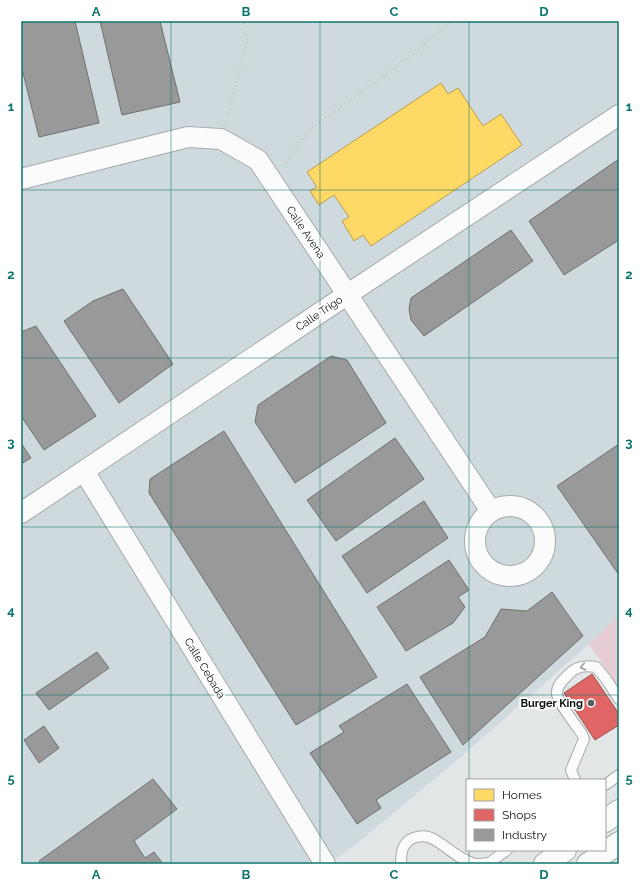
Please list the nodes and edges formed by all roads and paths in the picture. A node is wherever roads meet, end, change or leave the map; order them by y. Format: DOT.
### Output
graph roads {
  1 [pos="244,21"];
  2 [pos="452,21"];
  3 [pos="619,115"];
  4 [pos="221,139"];
  5 [pos="21,179"];
  6 [pos="273,183"];
  7 [pos="348,294"];
  8 [pos="84,471"];
  9 [pos="491,512"];
  10 [pos="21,513"];
  11 [pos="619,699"];
  12 [pos="619,775"];
  13 [pos="575,779"];
  14 [pos="606,784"];
  15 [pos="619,811"];
  16 [pos="606,820"];
  17 [pos="619,843"];
  18 [pos="506,851"];
  19 [pos="564,851"];
  20 [pos="325,864"];
  21 [pos="401,864"];
  22 [pos="476,864"];
  23 [pos="545,864"];
  24 [pos="588,864"];
  1 -- 4 [label="path"];
  2 -- 6 [label="path"];
  3 -- 7 [label="street, Calle Trigo"];
  4 -- 5 [label="street, Calle Avena"];
  4 -- 6 [label="street, Calle Avena"];
  6 -- 7 [label="street, Calle Avena"];
  7 -- 8 [label="street, Calle Trigo"];
  7 -- 9 [label="street, Calle Avena"];
  8 -- 10 [label="street, Calle Trigo"];
  8 -- 20 [label="street, Calle Cebada"];
  11 -- 13 [label="lane, one-way"];
  12 -- 14 [label="lane"];
  15 -- 16 [label="main road"];
  17 -- 24 [label="main road"];
  18 -- 22 [label="lane"];
  19 -- 23 [label="main road"];
  21 -- 22 [label="lane"];
}
